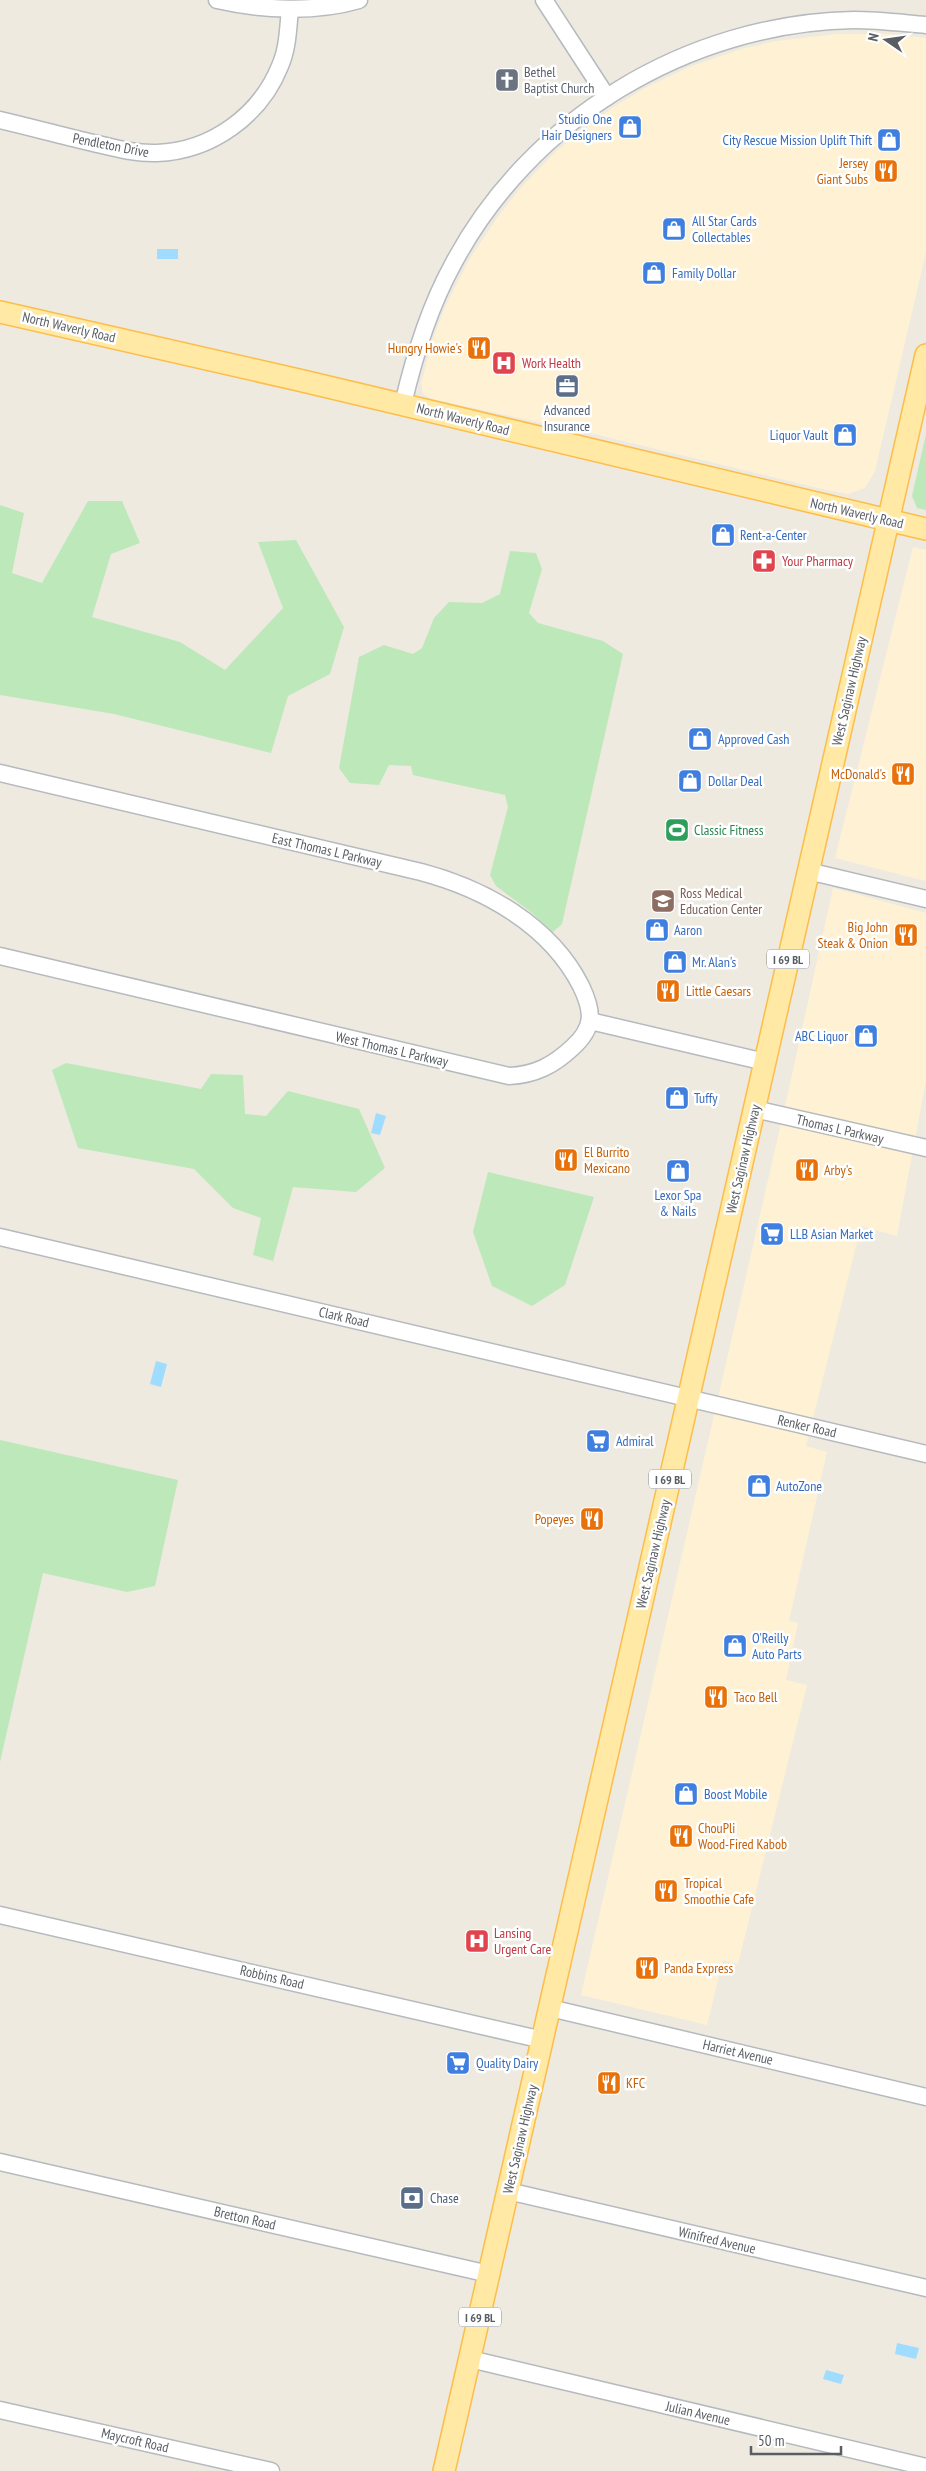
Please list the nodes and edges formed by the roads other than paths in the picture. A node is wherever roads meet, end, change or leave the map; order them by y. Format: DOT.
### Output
graph roads {
  1 [pos="217,0"];
  2 [pos="359,0"];
  3 [pos="544,0"];
  4 [pos="290,9"];
  5 [pos="926,25"];
  6 [pos="607,97"];
  7 [pos="0,120"];
  8 [pos="0,312"];
  9 [pos="926,356"];
  10 [pos="402,404"];
  11 [pos="888,520"];
  12 [pos="926,529"];
  13 [pos="0,774"];
  14 [pos="808,871"];
  15 [pos="926,900"];
  16 [pos="0,956"];
  17 [pos="590,1020"];
  18 [pos="765,1062"];
  19 [pos="754,1109"];
  20 [pos="926,1148"];
  21 [pos="0,1238"];
  22 [pos="689,1397"];
  23 [pos="926,1454"];
  24 [pos="0,1915"];
  25 [pos="550,2008"];
  26 [pos="543,2040"];
  27 [pos="926,2097"];
  28 [pos="0,2162"];
  29 [pos="508,2191"];
  30 [pos="489,2274"];
  31 [pos="926,2288"];
  32 [pos="470,2359"];
  33 [pos="0,2410"];
  34 [pos="926,2467"];
  35 [pos="271,2471"];
  36 [pos="444,2471"];
  1 -- 4 [label="street"];
  2 -- 4 [label="street"];
  3 -- 6 [label="street"];
  4 -- 7 [label="street, Pendleton Drive"];
  5 -- 6 [label="street"];
  6 -- 10 [label="street"];
  8 -- 10 [label="main road, North Waverly Road"];
  9 -- 11 [label="main road, I 69 BL"];
  10 -- 11 [label="main road, North Waverly Road"];
  11 -- 12 [label="main road, North Waverly Road"];
  11 -- 14 [label="main road, West Saginaw Highway / I 69 BL"];
  13 -- 17 [label="street, East Thomas L Parkway"];
  14 -- 15 [label="street"];
  14 -- 18 [label="main road, West Saginaw Highway / I 69 BL"];
  16 -- 17 [label="street, West Thomas L Parkway"];
  17 -- 18 [label="street"];
  18 -- 19 [label="main road, West Saginaw Highway / I 69 BL"];
  19 -- 20 [label="street, Thomas L Parkway"];
  19 -- 22 [label="main road, West Saginaw Highway / I 69 BL"];
  21 -- 22 [label="street, Clark Road"];
  22 -- 23 [label="street, Renker Road"];
  22 -- 25 [label="main road, West Saginaw Highway / I 69 BL"];
  24 -- 26 [label="street, Robbins Road"];
  25 -- 26 [label="main road, West Saginaw Highway / I 69 BL"];
  25 -- 27 [label="street, Harriet Avenue"];
  26 -- 29 [label="main road, West Saginaw Highway / I 69 BL"];
  28 -- 30 [label="street, Bretton Road"];
  29 -- 30 [label="main road, West Saginaw Highway / I 69 BL"];
  29 -- 31 [label="street, Winifred Avenue"];
  30 -- 32 [label="main road, West Saginaw Highway / I 69 BL"];
  32 -- 34 [label="street, Julian Avenue"];
  32 -- 36 [label="main road, West Saginaw Highway / I 69 BL"];
  33 -- 35 [label="street, Maycroft Road"];
}
